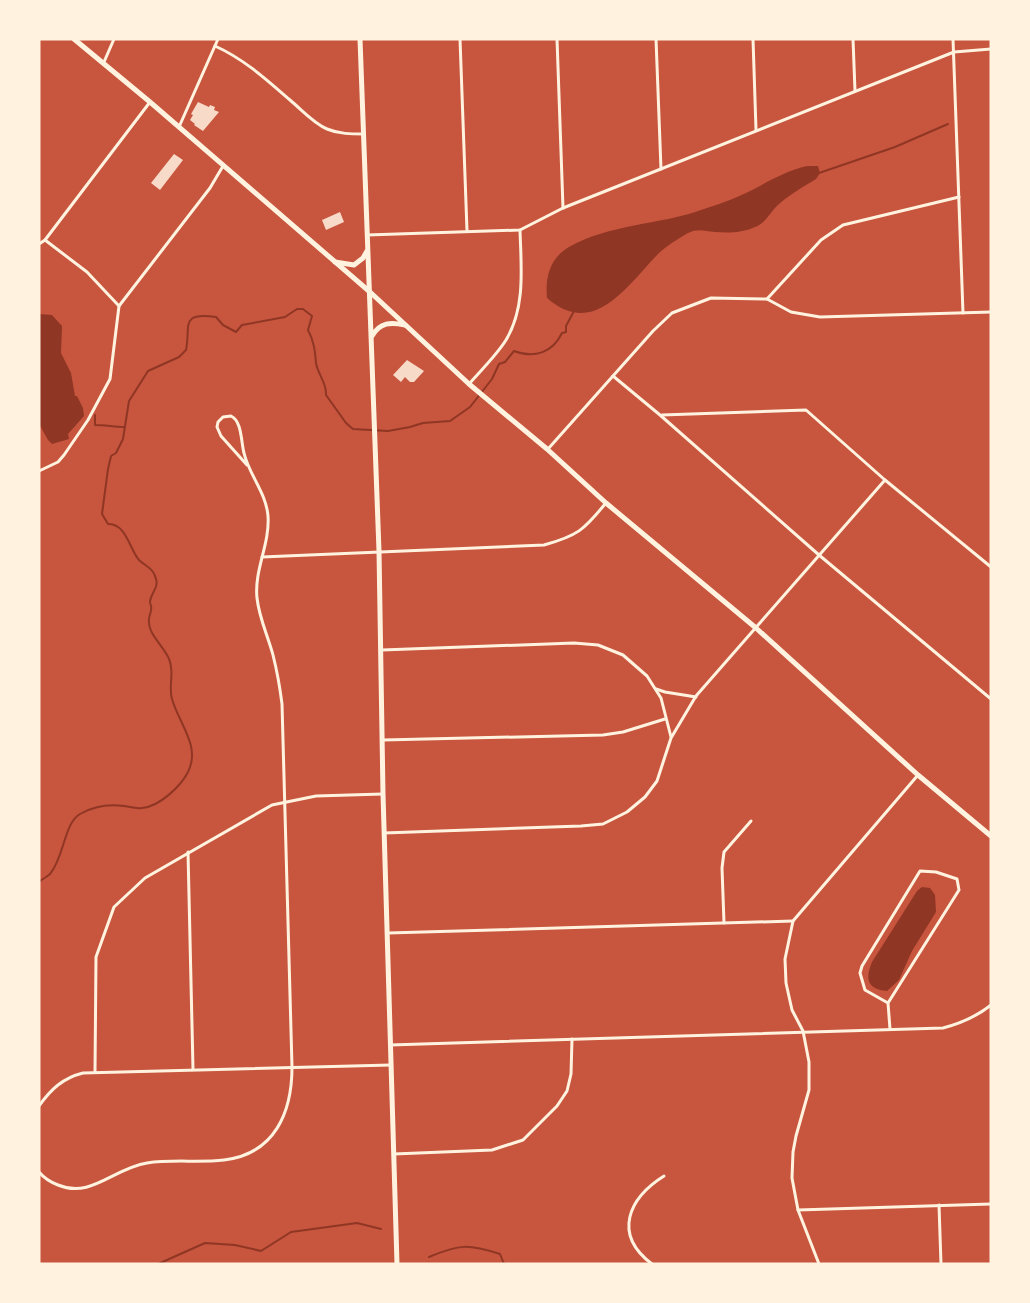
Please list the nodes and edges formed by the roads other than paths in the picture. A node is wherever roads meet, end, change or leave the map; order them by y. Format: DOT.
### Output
graph roads {
  1 [pos="74,39"];
  2 [pos="114,39"];
  3 [pos="218,39"];
  4 [pos="360,39"];
  5 [pos="460,39"];
  6 [pos="557,39"];
  7 [pos="656,39"];
  8 [pos="753,39"];
  9 [pos="853,39"];
  10 [pos="953,39"];
  11 [pos="215,46"];
  12 [pos="991,49"];
  13 [pos="954,52"];
  14 [pos="103,64"];
  15 [pos="855,92"];
  16 [pos="150,102"];
  17 [pos="179,127"];
  18 [pos="756,130"];
  19 [pos="364,134"];
  20 [pos="223,166"];
  21 [pos="661,170"];
  22 [pos="959,197"];
  23 [pos="563,208"];
  24 [pos="520,230"];
  25 [pos="467,231"];
  26 [pos="367,235"];
  27 [pos="45,240"];
  28 [pos="39,244"];
  29 [pos="368,250"];
  30 [pos="334,261"];
  31 [pos="370,292"];
  32 [pos="767,299"];
  33 [pos="119,306"];
  34 [pos="991,312"];
  35 [pos="963,313"];
  36 [pos="407,326"];
  37 [pos="372,338"];
  38 [pos="613,376"];
  39 [pos="469,384"];
  40 [pos="660,415"];
  41 [pos="547,449"];
  42 [pos="247,465"];
  43 [pos="39,471"];
  44 [pos="885,480"];
  45 [pos="606,503"];
  46 [pos="379,550"];
  47 [pos="819,555"];
  48 [pos="262,557"];
  49 [pos="991,567"];
  50 [pos="756,628"];
  51 [pos="380,650"];
  52 [pos="656,689"];
  53 [pos="696,697"];
  54 [pos="991,699"];
  55 [pos="665,719"];
  56 [pos="671,738"];
  57 [pos="383,741"];
  58 [pos="918,775"];
  59 [pos="383,794"];
  60 [pos="284,802"];
  61 [pos="751,821"];
  62 [pos="384,833"];
  63 [pos="991,836"];
  64 [pos="188,852"];
  65 [pos="793,921"];
  66 [pos="724,923"];
  67 [pos="388,933"];
  68 [pos="888,1003"];
  69 [pos="991,1005"];
  70 [pos="890,1029"];
  71 [pos="803,1031"];
  72 [pos="572,1039"];
  73 [pos="390,1046"];
  74 [pos="391,1065"];
  75 [pos="292,1067"];
  76 [pos="193,1070"];
  77 [pos="95,1072"];
  78 [pos="39,1106"];
  79 [pos="394,1154"];
  80 [pos="39,1172"];
  81 [pos="664,1176"];
  82 [pos="991,1204"];
  83 [pos="939,1205"];
  84 [pos="798,1210"];
  85 [pos="397,1264"];
  86 [pos="652,1264"];
  87 [pos="819,1264"];
  88 [pos="941,1264"];
  1 -- 14 [label="main road"];
  2 -- 14 [label="street"];
  3 -- 11 [label="street"];
  4 -- 19 [label="main road"];
  5 -- 25 [label="street"];
  6 -- 23 [label="street"];
  7 -- 21 [label="street"];
  8 -- 18 [label="street"];
  9 -- 15 [label="street"];
  10 -- 13 [label="street"];
  11 -- 17 [label="street"];
  11 -- 19 [label="street"];
  12 -- 13 [label="street"];
  13 -- 15 [label="street"];
  13 -- 22 [label="street"];
  14 -- 16 [label="main road"];
  15 -- 18 [label="street"];
  16 -- 17 [label="main road"];
  16 -- 27 [label="street"];
  17 -- 20 [label="main road"];
  18 -- 21 [label="street"];
  19 -- 26 [label="main road"];
  20 -- 30 [label="main road"];
  20 -- 33 [label="street"];
  21 -- 23 [label="street"];
  22 -- 32 [label="street"];
  22 -- 35 [label="street"];
  23 -- 24 [label="street"];
  24 -- 25 [label="street"];
  24 -- 39 [label="street"];
  25 -- 26 [label="street"];
  26 -- 29 [label="main road"];
  27 -- 28 [label="street"];
  27 -- 33 [label="street"];
  29 -- 30 [label="main road"];
  29 -- 31 [label="main road"];
  30 -- 31 [label="main road"];
  31 -- 36 [label="main road"];
  31 -- 37 [label="main road"];
  32 -- 35 [label="street"];
  32 -- 38 [label="street"];
  33 -- 43 [label="street"];
  34 -- 35 [label="street"];
  36 -- 37 [label="main road"];
  36 -- 39 [label="main road"];
  37 -- 46 [label="main road"];
  38 -- 40 [label="street"];
  38 -- 41 [label="street"];
  39 -- 41 [label="main road"];
  40 -- 44 [label="street"];
  40 -- 47 [label="street"];
  41 -- 45 [label="main road"];
  42 -- 42 [label="street"];
  42 -- 48 [label="street"];
  44 -- 47 [label="street"];
  44 -- 49 [label="street"];
  45 -- 46 [label="street"];
  45 -- 50 [label="main road"];
  46 -- 48 [label="street"];
  46 -- 51 [label="main road"];
  47 -- 50 [label="street"];
  47 -- 54 [label="street"];
  48 -- 60 [label="street"];
  50 -- 53 [label="street"];
  50 -- 58 [label="main road"];
  51 -- 52 [label="street"];
  51 -- 57 [label="main road"];
  52 -- 53 [label="street"];
  52 -- 55 [label="street"];
  53 -- 56 [label="street"];
  55 -- 56 [label="street"];
  55 -- 57 [label="street"];
  56 -- 62 [label="street"];
  57 -- 59 [label="main road"];
  58 -- 63 [label="main road"];
  58 -- 65 [label="street"];
  59 -- 60 [label="street"];
  59 -- 62 [label="main road"];
  60 -- 64 [label="street"];
  60 -- 75 [label="street"];
  61 -- 66 [label="street"];
  62 -- 67 [label="main road"];
  64 -- 76 [label="street"];
  64 -- 77 [label="street"];
  65 -- 66 [label="street"];
  65 -- 71 [label="street"];
  66 -- 67 [label="street"];
  67 -- 73 [label="main road"];
  68 -- 68 [label="street"];
  68 -- 70 [label="street"];
  69 -- 70 [label="street"];
  70 -- 71 [label="street"];
  71 -- 72 [label="street"];
  71 -- 84 [label="street"];
  72 -- 73 [label="street"];
  72 -- 79 [label="street"];
  73 -- 74 [label="main road"];
  74 -- 75 [label="street"];
  74 -- 79 [label="main road"];
  75 -- 76 [label="street"];
  75 -- 80 [label="street"];
  76 -- 77 [label="street"];
  77 -- 78 [label="street"];
  79 -- 85 [label="main road"];
  81 -- 86 [label="street"];
  82 -- 83 [label="street"];
  83 -- 84 [label="street"];
  83 -- 88 [label="street"];
  84 -- 87 [label="street"];
}
